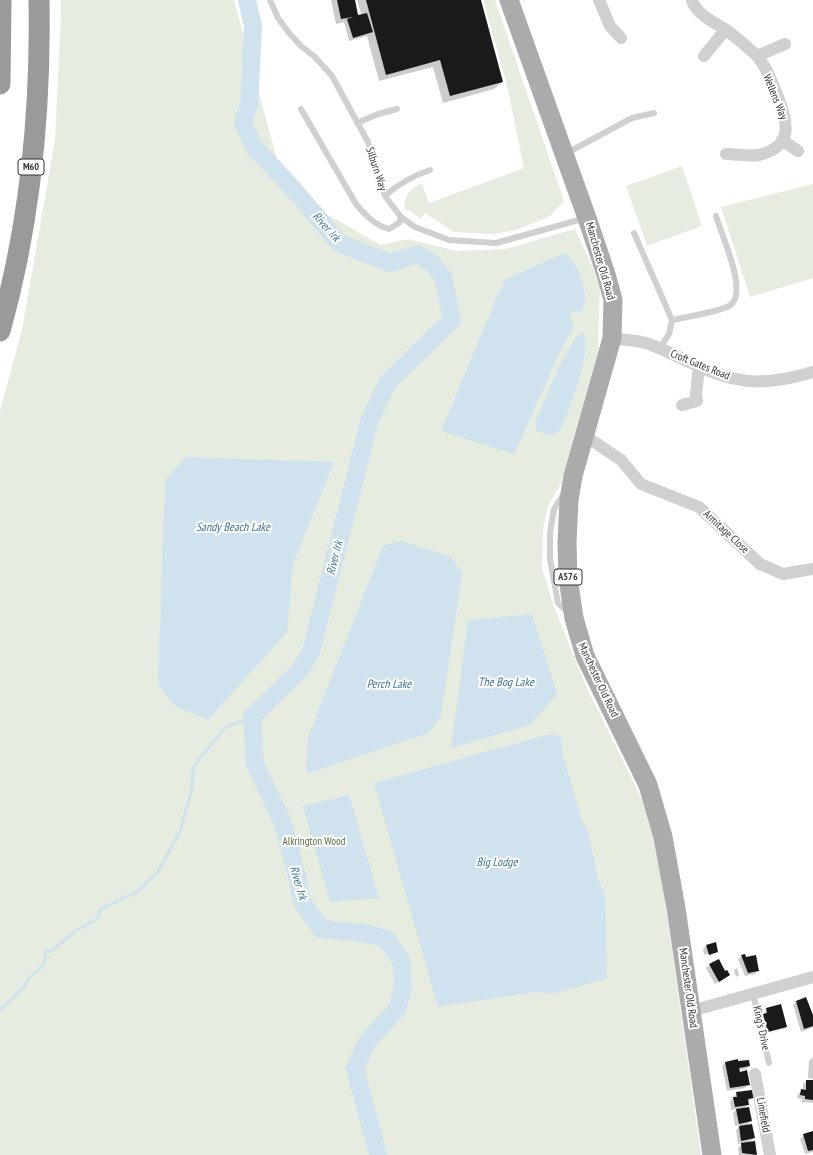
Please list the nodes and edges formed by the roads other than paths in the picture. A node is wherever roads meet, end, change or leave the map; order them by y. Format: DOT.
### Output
graph roads {
  1 [pos="1,0"];
  2 [pos="39,0"];
  3 [pos="270,0"];
  4 [pos="509,0"];
  5 [pos="599,0"];
  6 [pos="692,0"];
  7 [pos="725,30"];
  8 [pos="621,38"];
  9 [pos="785,44"];
  10 [pos="704,56"];
  11 [pos="757,56"];
  12 [pos="0,84"];
  13 [pos="301,109"];
  14 [pos="398,109"];
  15 [pos="654,113"];
  16 [pos="357,123"];
  17 [pos="782,140"];
  18 [pos="798,151"];
  19 [pos="564,154"];
  20 [pos="726,154"];
  21 [pos="430,170"];
  22 [pos="385,196"];
  23 [pos="716,216"];
  24 [pos="401,217"];
  25 [pos="587,218"];
  26 [pos="634,233"];
  27 [pos="672,320"];
  28 [pos="0,331"];
  29 [pos="612,338"];
  30 [pos="659,349"];
  31 [pos="699,367"];
  32 [pos="813,372"];
  33 [pos="682,405"];
  34 [pos="584,435"];
  35 [pos="813,569"];
  36 [pos="812,981"];
  37 [pos="753,994"];
  38 [pos="691,1011"];
  39 [pos="768,1063"];
  40 [pos="755,1074"];
  41 [pos="712,1155"];
  42 [pos="770,1155"];
  1 -- 12 [label="highway"];
  2 -- 28 [label="highway, M60"];
  3 -- 16 [label="lane, Silburn Way"];
  4 -- 19 [label="main road, Manchester Old Road / A576"];
  5 -- 8 [label="street"];
  6 -- 7 [label="street, Wellens Way"];
  7 -- 10 [label="street"];
  7 -- 11 [label="street, Wellens Way"];
  9 -- 11 [label="street"];
  11 -- 17 [label="street, Wellens Way"];
  13 -- 24 [label="lane"];
  14 -- 16 [label="lane"];
  15 -- 19 [label="lane"];
  16 -- 22 [label="lane, Silburn Way"];
  17 -- 18 [label="street"];
  17 -- 20 [label="street"];
  19 -- 25 [label="main road, Manchester Old Road / A576"];
  21 -- 22 [label="lane"];
  22 -- 24 [label="lane, Silburn Way"];
  23 -- 27 [label="lane"];
  24 -- 25 [label="lane, Silburn Way"];
  25 -- 29 [label="main road, Manchester Old Road / A576"];
  26 -- 27 [label="lane"];
  27 -- 30 [label="lane"];
  29 -- 30 [label="street, Croft Gates Road"];
  29 -- 34 [label="main road, Manchester Old Road / A576"];
  30 -- 31 [label="street, Croft Gates Road"];
  31 -- 32 [label="street, Croft Gates Road"];
  31 -- 33 [label="street"];
  34 -- 35 [label="street, Armitage Close"];
  34 -- 38 [label="main road, Manchester Old Road / A576"];
  36 -- 37 [label="street, King's Drive"];
  37 -- 38 [label="street, King's Drive"];
  37 -- 39 [label="lane, King's Drive"];
  38 -- 41 [label="main road, Manchester Old Road / A576"];
  40 -- 42 [label="street, Limefield"];
}
